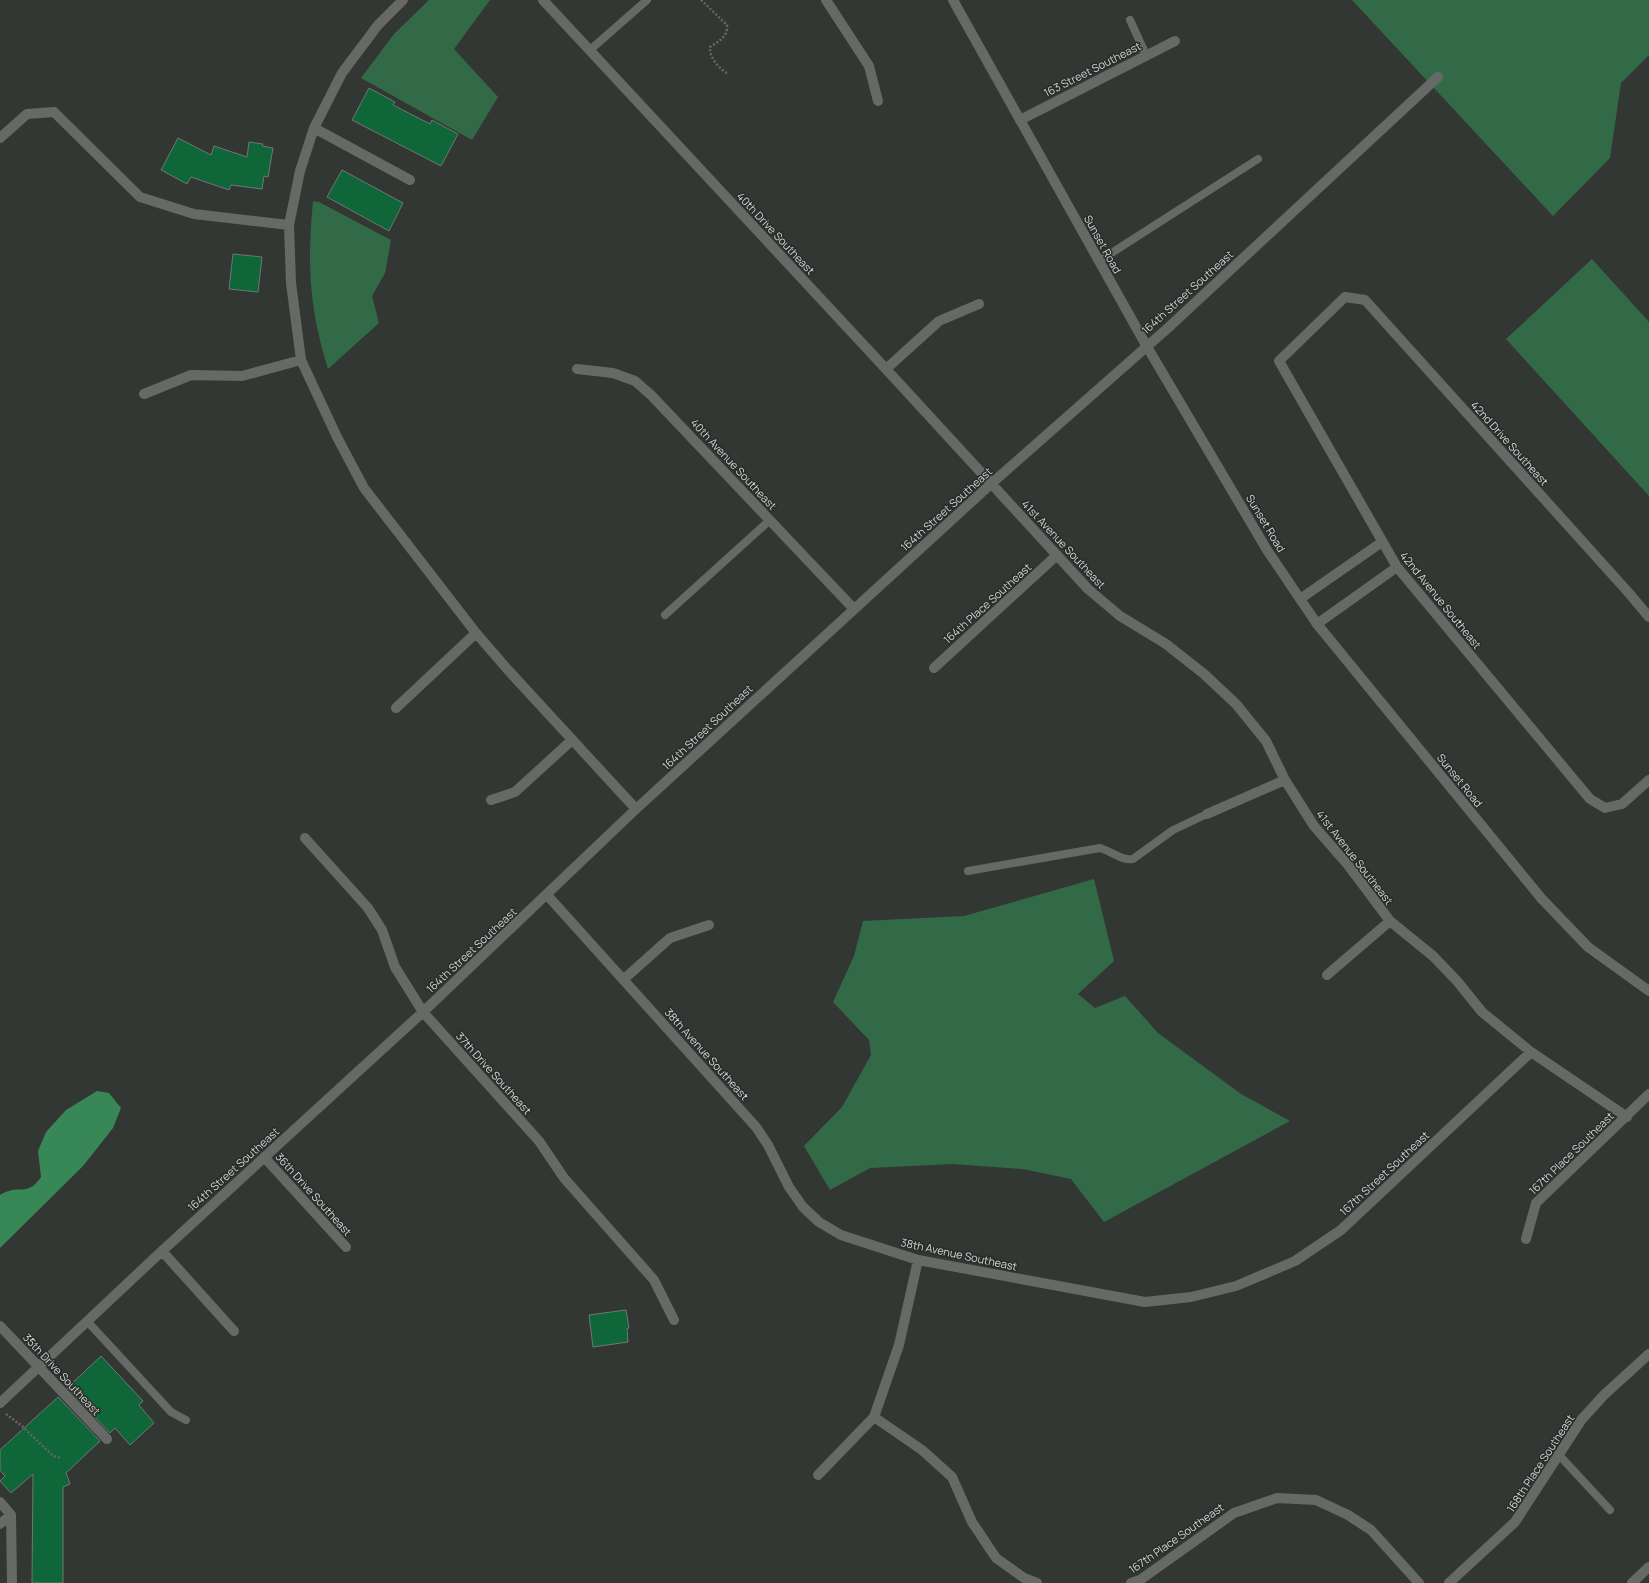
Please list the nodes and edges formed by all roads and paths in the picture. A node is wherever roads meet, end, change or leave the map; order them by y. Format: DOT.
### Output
graph roads {
  1 [pos="403,0"];
  2 [pos="543,0"];
  3 [pos="647,0"];
  4 [pos="701,0"];
  5 [pos="826,0"];
  6 [pos="953,0"];
  7 [pos="1130,20"];
  8 [pos="1175,40"];
  9 [pos="590,50"];
  10 [pos="1146,55"];
  11 [pos="728,74"];
  12 [pos="1438,77"];
  13 [pos="878,101"];
  14 [pos="1020,120"];
  15 [pos="314,128"];
  16 [pos="0,138"];
  17 [pos="1258,159"];
  18 [pos="410,180"];
  19 [pos="289,225"];
  20 [pos="1099,261"];
  21 [pos="1346,297"];
  22 [pos="979,304"];
  23 [pos="1146,345"];
  24 [pos="301,360"];
  25 [pos="578,369"];
  26 [pos="886,369"];
  27 [pos="144,394"];
  28 [pos="992,483"];
  29 [pos="770,520"];
  30 [pos="1382,542"];
  31 [pos="1057,555"];
  32 [pos="1396,567"];
  33 [pos="1300,599"];
  34 [pos="854,609"];
  35 [pos="665,615"];
  36 [pos="1649,618"];
  37 [pos="1317,624"];
  38 [pos="476,633"];
  39 [pos="934,668"];
  40 [pos="396,708"];
  41 [pos="572,740"];
  42 [pos="1285,780"];
  43 [pos="1649,780"];
  44 [pos="490,800"];
  45 [pos="636,809"];
  46 [pos="1207,814"];
  47 [pos="305,838"];
  48 [pos="968,871"];
  49 [pos="548,895"];
  50 [pos="1390,921"];
  51 [pos="709,925"];
  52 [pos="1327,975"];
  53 [pos="624,979"];
  54 [pos="1649,991"];
  55 [pos="423,1012"];
  56 [pos="1530,1052"];
  57 [pos="1649,1094"];
  58 [pos="1627,1117"];
  59 [pos="264,1157"];
  60 [pos="1526,1239"];
  61 [pos="346,1247"];
  62 [pos="162,1251"];
  63 [pos="918,1260"];
  64 [pos="1236,1286"];
  65 [pos="674,1320"];
  66 [pos="87,1321"];
  67 [pos="0,1326"];
  68 [pos="234,1331"];
  69 [pos="1649,1354"];
  70 [pos="38,1366"];
  71 [pos="2,1408"];
  72 [pos="874,1417"];
  73 [pos="186,1420"];
  74 [pos="107,1439"];
  75 [pos="1558,1455"];
  76 [pos="61,1458"];
  77 [pos="818,1475"];
  78 [pos="0,1502"];
  79 [pos="1610,1510"];
  80 [pos="11,1515"];
  81 [pos="0,1524"];
  82 [pos="1649,1567"];
  83 [pos="12,1583"];
  84 [pos="1037,1583"];
  85 [pos="1131,1583"];
  86 [pos="1419,1583"];
  87 [pos="1449,1583"];
  88 [pos="1632,1583"];
  1 -- 15 [label="street"];
  2 -- 9 [label="street, 40th Drive Southeast"];
  3 -- 9 [label="lane"];
  4 -- 11 [label="path"];
  5 -- 13 [label="street"];
  6 -- 14 [label="street, Sunset Road"];
  7 -- 10 [label="lane"];
  8 -- 10 [label="street, 163 Street Southeast"];
  9 -- 26 [label="street, 40th Drive Southeast"];
  10 -- 14 [label="street, 163 Street Southeast"];
  12 -- 23 [label="street, 164th Street Southeast"];
  14 -- 20 [label="street, Sunset Road"];
  15 -- 18 [label="street"];
  15 -- 19 [label="street"];
  16 -- 19 [label="street"];
  17 -- 20 [label="lane"];
  19 -- 24 [label="street"];
  20 -- 23 [label="street, Sunset Road"];
  21 -- 30 [label="street, 42nd Avenue Southeast"];
  21 -- 36 [label="street, 42nd Drive Southeast"];
  22 -- 26 [label="street"];
  23 -- 28 [label="street, 164th Street Southeast"];
  23 -- 33 [label="street, Sunset Road"];
  24 -- 27 [label="street"];
  24 -- 38 [label="street"];
  25 -- 29 [label="street, 40th Avenue Southeast"];
  26 -- 28 [label="street, 40th Drive Southeast"];
  28 -- 31 [label="street, 41st Avenue Southeast"];
  28 -- 34 [label="street, 164th Street Southeast"];
  29 -- 34 [label="street, 40th Avenue Southeast"];
  29 -- 35 [label="lane"];
  30 -- 32 [label="street, 42nd Avenue Southeast"];
  30 -- 33 [label="street"];
  31 -- 39 [label="street, 164th Place Southeast"];
  31 -- 42 [label="street, 41st Avenue Southeast"];
  32 -- 37 [label="street"];
  32 -- 43 [label="street, 42nd Avenue Southeast"];
  33 -- 37 [label="street, Sunset Road"];
  34 -- 45 [label="street, 164th Street Southeast"];
  37 -- 54 [label="street, Sunset Road"];
  38 -- 40 [label="street"];
  38 -- 41 [label="street"];
  41 -- 44 [label="street"];
  41 -- 45 [label="street"];
  42 -- 46 [label="street"];
  42 -- 50 [label="street, 41st Avenue Southeast"];
  45 -- 49 [label="street, 164th Street Southeast"];
  46 -- 48 [label="lane"];
  47 -- 55 [label="street, 37th Drive Southeast"];
  49 -- 53 [label="street, 38th Avenue Southeast"];
  49 -- 55 [label="street, 164th Street Southeast"];
  50 -- 52 [label="street"];
  50 -- 56 [label="street, 41st Avenue Southeast"];
  51 -- 53 [label="street"];
  53 -- 63 [label="street, 38th Avenue Southeast"];
  55 -- 59 [label="street, 164th Street Southeast"];
  55 -- 65 [label="street, 37th Drive Southeast"];
  56 -- 58 [label="street, 41st Avenue Southeast"];
  56 -- 64 [label="street, 167th Street Southeast"];
  57 -- 58 [label="street, 167th Place Southeast"];
  58 -- 60 [label="street, 167th Place Southeast"];
  59 -- 61 [label="street, 36th Drive Southeast"];
  59 -- 62 [label="street, 164th Street Southeast"];
  62 -- 66 [label="street, 164th Street Southeast"];
  62 -- 68 [label="street"];
  63 -- 64 [label="street, 38th Avenue Southeast"];
  63 -- 72 [label="street"];
  66 -- 70 [label="street, 164th Street Southeast"];
  66 -- 73 [label="lane"];
  67 -- 70 [label="street, 35th Drive Southeast"];
  69 -- 75 [label="street, 168th Place Southeast"];
  70 -- 71 [label="street, 164th Street Southeast"];
  70 -- 74 [label="street, 35th Drive Southeast"];
  71 -- 76 [label="path"];
  72 -- 77 [label="street"];
  72 -- 84 [label="street"];
  75 -- 79 [label="lane"];
  75 -- 87 [label="street, 168th Place Southeast"];
  78 -- 80 [label="street"];
  80 -- 81 [label="street"];
  80 -- 83 [label="street"];
  82 -- 88 [label="street"];
  85 -- 86 [label="street, 167th Place Southeast"];
}
